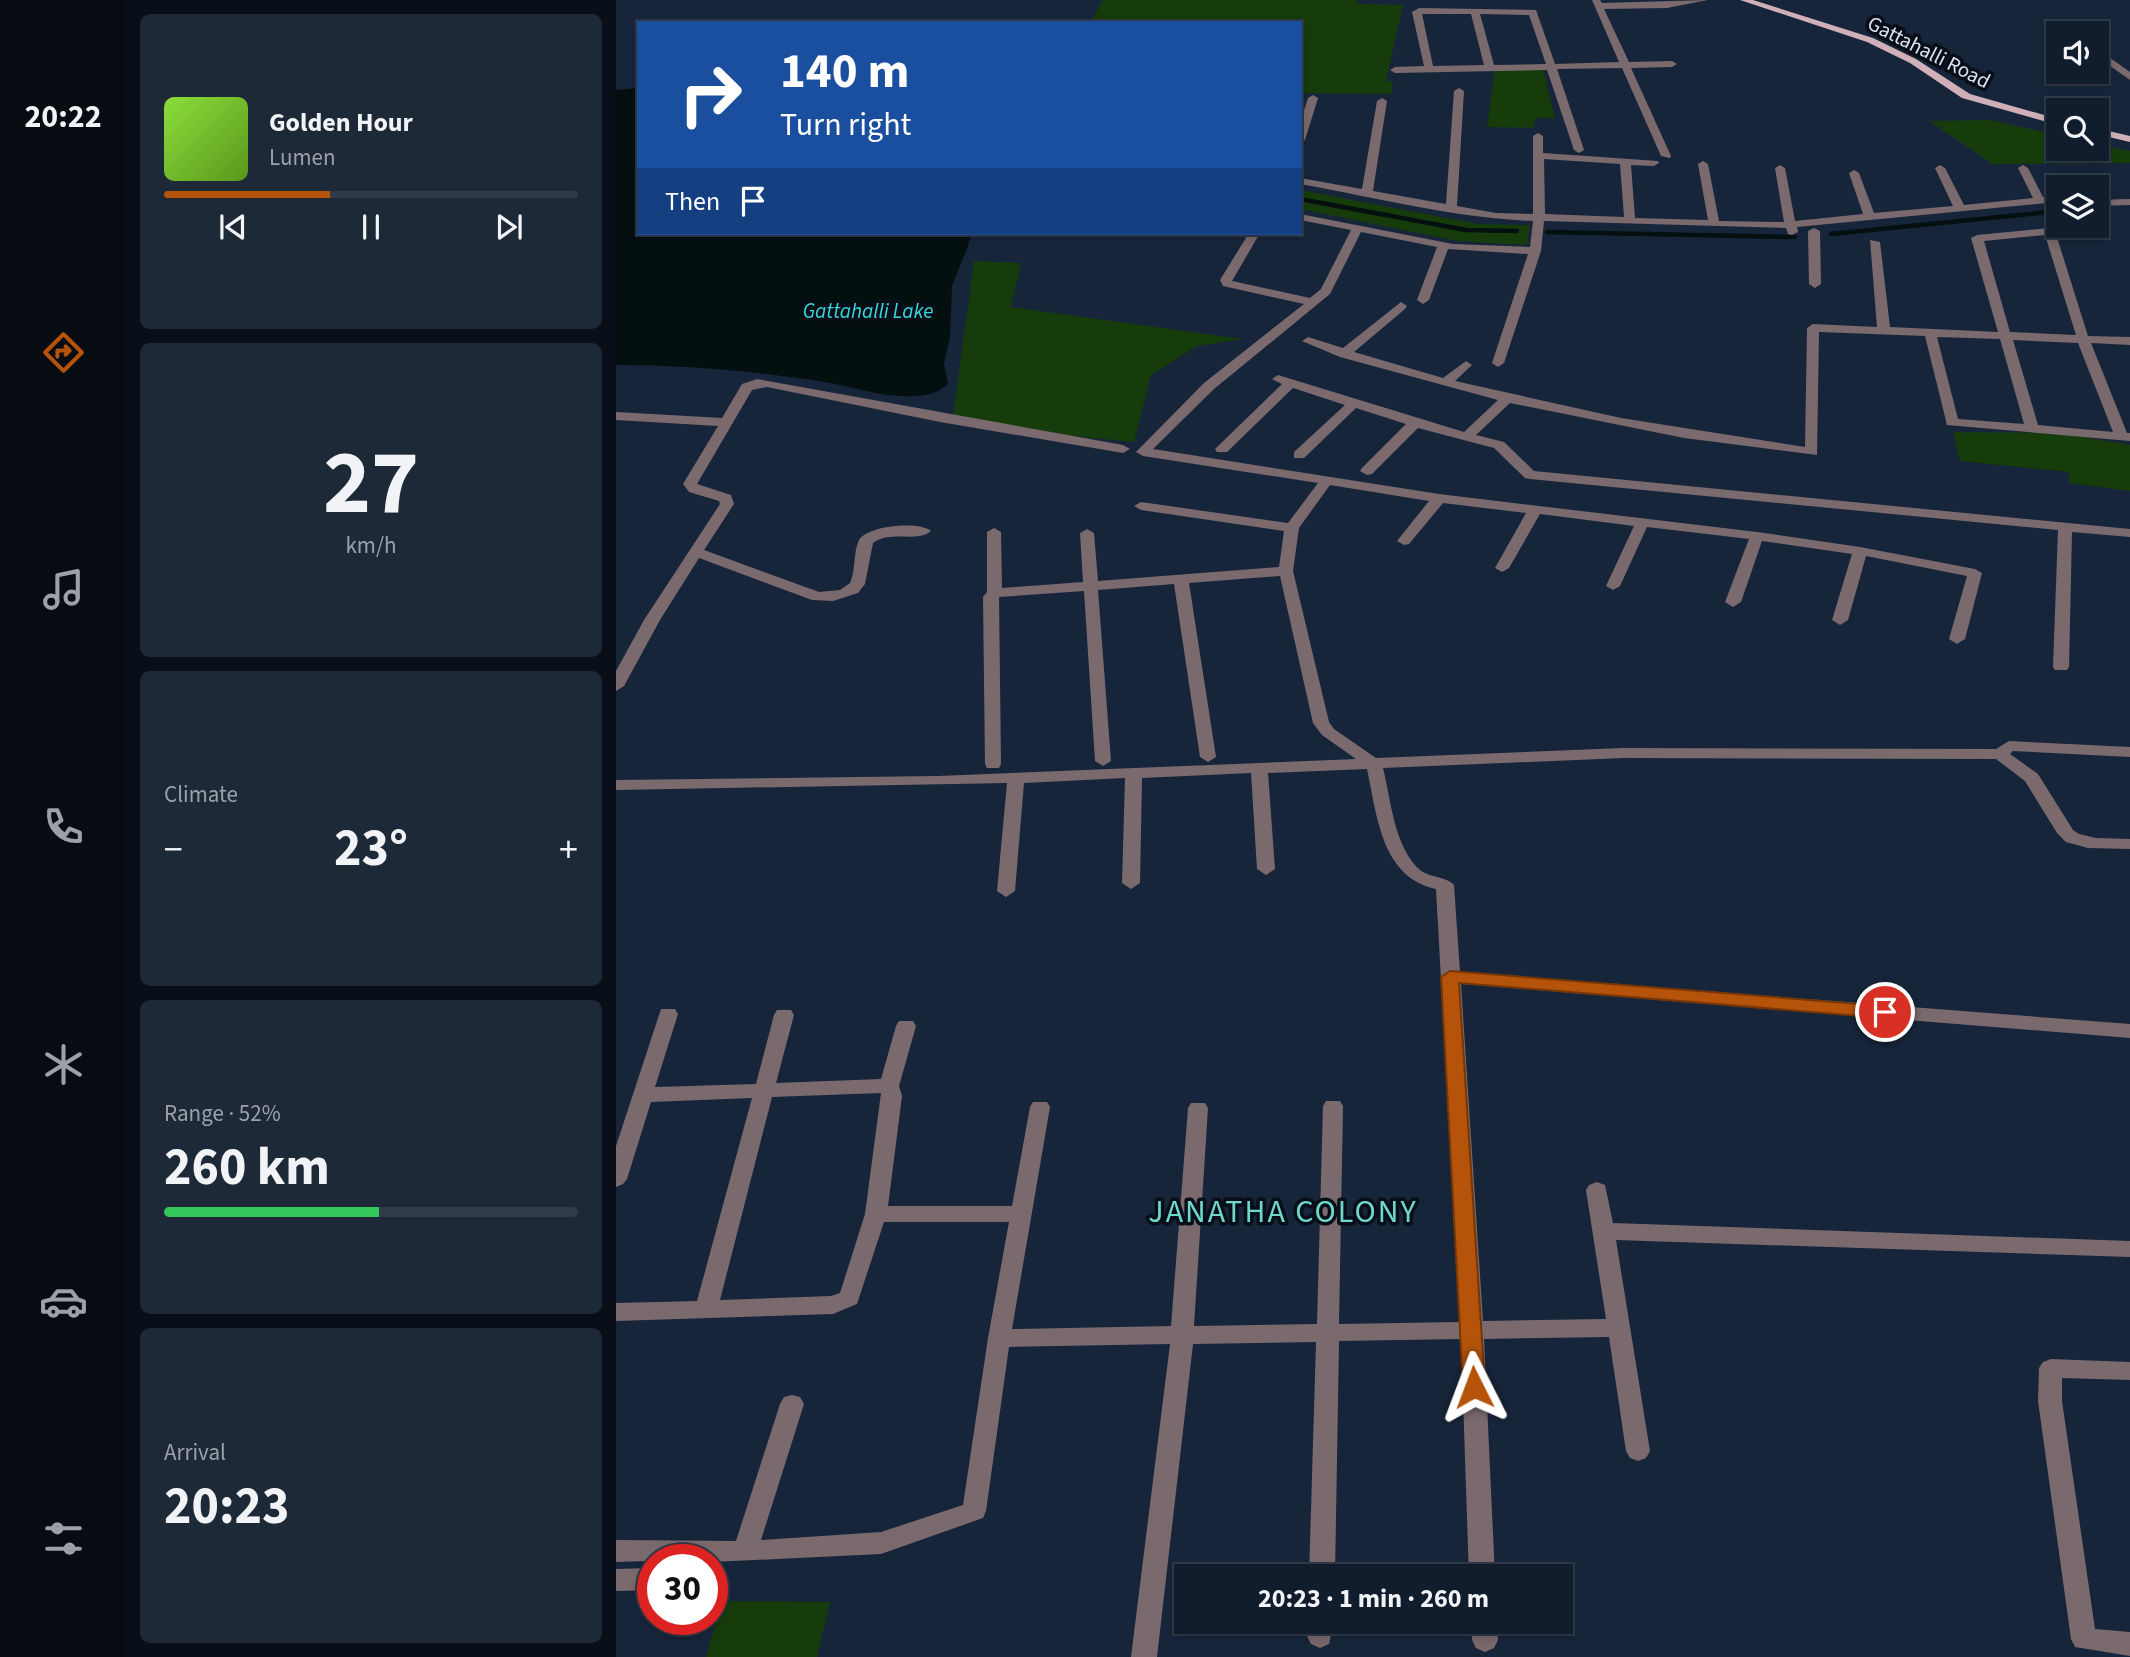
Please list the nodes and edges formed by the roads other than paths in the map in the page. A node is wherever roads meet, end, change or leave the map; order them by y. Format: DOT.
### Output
graph roads {
  1 [pos="1704,0"];
  2 [pos="1744,0"];
  3 [pos="1597,2"];
  4 [pos="1474,10"];
  5 [pos="2109,60"];
  6 [pos="1672,64"];
  7 [pos="1624,66"];
  8 [pos="1553,67"];
  9 [pos="1490,68"];
  10 [pos="1429,69"];
  11 [pos="1395,70"];
  12 [pos="2130,77"];
  13 [pos="1459,91"];
  14 [pos="1313,98"];
  15 [pos="1382,101"];
  16 [pos="2046,119"];
  17 [pos="1302,134"];
  18 [pos="2109,134"];
  19 [pos="1538,136"];
  20 [pos="2130,139"];
  21 [pos="1579,150"];
  22 [pos="1538,156"];
  23 [pos="1666,156"];
  24 [pos="1625,161"];
  25 [pos="1654,163"];
  26 [pos="1703,164"];
  27 [pos="1780,168"];
  28 [pos="1940,168"];
  29 [pos="2023,168"];
  30 [pos="1854,173"];
  31 [pos="1302,181"];
  32 [pos="1302,187"];
  33 [pos="1367,193"];
  34 [pos="2130,195"];
  35 [pos="2109,196"];
  36 [pos="2040,201"];
  37 [pos="2046,201"];
  38 [pos="2130,202"];
  39 [pos="2109,203"];
  40 [pos="2046,207"];
  41 [pos="1451,209"];
  42 [pos="1961,209"];
  43 [pos="1302,217"];
  44 [pos="1870,218"];
  45 [pos="1538,220"];
  46 [pos="1630,220"];
  47 [pos="1714,223"];
  48 [pos="1358,228"];
  49 [pos="1791,229"];
  50 [pos="1814,231"];
  51 [pos="1253,235"];
  52 [pos="1874,242"];
  53 [pos="1444,245"];
  54 [pos="1535,251"];
  55 [pos="1815,284"];
  56 [pos="1423,300"];
  57 [pos="1311,303"];
  58 [pos="1401,306"];
  59 [pos="1884,331"];
  60 [pos="1930,333"];
  61 [pos="2006,336"];
  62 [pos="2083,339"];
  63 [pos="1308,341"];
  64 [pos="2130,341"];
  65 [pos="1344,354"];
  66 [pos="1498,363"];
  67 [pos="1466,365"];
  68 [pos="1445,383"];
  69 [pos="1506,399"];
  70 [pos="1354,403"];
  71 [pos="616,416"];
  72 [pos="726,422"];
  73 [pos="1415,423"];
  74 [pos="2032,428"];
  75 [pos="1468,436"];
  76 [pos="2126,436"];
  77 [pos="1123,449"];
  78 [pos="1222,449"];
  79 [pos="1299,455"];
  80 [pos="1367,471"];
  81 [pos="1328,479"];
  82 [pos="1439,498"];
  83 [pos="1141,506"];
  84 [pos="1535,510"];
  85 [pos="1642,523"];
  86 [pos="2066,525"];
  87 [pos="1293,528"];
  88 [pos="924,531"];
  89 [pos="995,532"];
  90 [pos="1087,533"];
  91 [pos="2130,533"];
  92 [pos="1757,536"];
  93 [pos="1404,541"];
  94 [pos="1860,551"];
  95 [pos="696,552"];
  96 [pos="1502,568"];
  97 [pos="1286,571"];
  98 [pos="1181,578"];
  99 [pos="1090,584"];
  100 [pos="1613,586"];
  101 [pos="995,593"];
  102 [pos="1733,602"];
  103 [pos="1840,620"];
  104 [pos="1957,639"];
  105 [pos="2061,667"];
  106 [pos="616,686"];
  107 [pos="2130,752"];
  108 [pos="2000,754"];
  109 [pos="1208,757"];
  110 [pos="1103,761"];
  111 [pos="993,764"];
  112 [pos="1374,764"];
  113 [pos="1259,769"];
  114 [pos="1134,773"];
  115 [pos="1016,778"];
  116 [pos="616,785"];
  117 [pos="2130,844"];
  118 [pos="1266,869"];
  119 [pos="1130,883"];
  120 [pos="1006,891"];
  121 [pos="1450,977"];
  122 [pos="668,1014"];
  123 [pos="784,1015"];
  124 [pos="906,1026"];
  125 [pos="2130,1031"];
  126 [pos="889,1086"];
  127 [pos="764,1090"];
  128 [pos="642,1095"];
  129 [pos="1332,1105"];
  130 [pos="1040,1107"];
  131 [pos="1198,1108"];
  132 [pos="616,1179"];
  133 [pos="1597,1189"];
  134 [pos="876,1214"];
  135 [pos="1021,1214"];
  136 [pos="1603,1231"];
  137 [pos="2130,1249"];
  138 [pos="706,1309"];
  139 [pos="616,1312"];
  140 [pos="1617,1328"];
  141 [pos="1472,1333"];
  142 [pos="1328,1335"];
  143 [pos="1182,1336"];
  144 [pos="999,1338"];
  145 [pos="2130,1371"];
  146 [pos="792,1404"];
  147 [pos="1638,1451"];
  148 [pos="616,1551"];
  149 [pos="745,1552"];
  150 [pos="1322,1564"];
  151 [pos="1481,1564"];
  152 [pos="637,1579"];
  153 [pos="616,1580"];
  154 [pos="2130,1644"];
  155 [pos="1144,1657"];
  1 -- 3 [label="street"];
  2 -- 16 [label="main road, Gattahalli Road"];
  3 -- 7 [label="street"];
  4 -- 8 [label="street"];
  4 -- 9 [label="street"];
  4 -- 10 [label="street"];
  5 -- 12 [label="street"];
  6 -- 7 [label="street"];
  7 -- 8 [label="street"];
  7 -- 23 [label="street"];
  8 -- 9 [label="street"];
  8 -- 21 [label="street"];
  9 -- 10 [label="street"];
  10 -- 11 [label="street"];
  13 -- 41 [label="street"];
  14 -- 17 [label="street"];
  15 -- 33 [label="street"];
  18 -- 20 [label="main road"];
  19 -- 22 [label="street"];
  22 -- 24 [label="street"];
  22 -- 45 [label="street"];
  24 -- 25 [label="street"];
  24 -- 46 [label="street"];
  26 -- 47 [label="street"];
  27 -- 49 [label="street"];
  28 -- 42 [label="street"];
  29 -- 36 [label="street"];
  30 -- 44 [label="street"];
  31 -- 33 [label="street"];
  32 -- 45 [label="street"];
  33 -- 41 [label="street"];
  34 -- 35 [label="street"];
  36 -- 37 [label="street"];
  36 -- 42 [label="street"];
  38 -- 39 [label="street"];
  40 -- 50 [label="street"];
  41 -- 45 [label="street"];
  42 -- 44 [label="street"];
  43 -- 48 [label="street"];
  44 -- 49 [label="street"];
  45 -- 46 [label="street"];
  45 -- 49 [label="street"];
  45 -- 54 [label="street"];
  46 -- 47 [label="street"];
  47 -- 49 [label="street"];
  48 -- 53 [label="street"];
  48 -- 57 [label="street"];
  49 -- 50 [label="street"];
  50 -- 55 [label="street"];
  51 -- 57 [label="street"];
  52 -- 59 [label="street"];
  53 -- 54 [label="street"];
  53 -- 56 [label="street"];
  54 -- 66 [label="street"];
  57 -- 81 [label="street"];
  58 -- 65 [label="street"];
  59 -- 60 [label="street"];
  59 -- 69 [label="street"];
  60 -- 61 [label="street"];
  60 -- 74 [label="street"];
  61 -- 62 [label="street"];
  61 -- 62 [label="street"];
  61 -- 74 [label="street"];
  62 -- 64 [label="street"];
  62 -- 76 [label="street"];
  63 -- 65 [label="street"];
  65 -- 68 [label="street"];
  67 -- 68 [label="street"];
  68 -- 69 [label="street"];
  69 -- 75 [label="street"];
  70 -- 73 [label="street"];
  70 -- 78 [label="street"];
  70 -- 79 [label="street"];
  71 -- 72 [label="street"];
  72 -- 77 [label="street"];
  72 -- 95 [label="street"];
  73 -- 75 [label="street"];
  73 -- 80 [label="street"];
  74 -- 76 [label="street"];
  75 -- 86 [label="street"];
  81 -- 82 [label="street"];
  81 -- 87 [label="street"];
  82 -- 84 [label="street"];
  82 -- 93 [label="street"];
  83 -- 87 [label="street"];
  84 -- 85 [label="street"];
  84 -- 96 [label="street"];
  85 -- 92 [label="street"];
  85 -- 100 [label="street"];
  86 -- 91 [label="street"];
  86 -- 105 [label="street"];
  87 -- 97 [label="street"];
  88 -- 95 [label="street"];
  89 -- 101 [label="street"];
  90 -- 99 [label="street"];
  92 -- 94 [label="street"];
  92 -- 102 [label="street"];
  94 -- 103 [label="street"];
  94 -- 104 [label="street"];
  95 -- 106 [label="street"];
  97 -- 98 [label="street"];
  97 -- 112 [label="street"];
  98 -- 99 [label="street"];
  98 -- 109 [label="street"];
  99 -- 101 [label="street"];
  99 -- 110 [label="street"];
  101 -- 111 [label="street"];
  107 -- 108 [label="street"];
  108 -- 112 [label="street"];
  108 -- 117 [label="street"];
  112 -- 113 [label="street"];
  112 -- 121 [label="street"];
  113 -- 114 [label="street"];
  113 -- 118 [label="street"];
  114 -- 115 [label="street"];
  114 -- 119 [label="street"];
  115 -- 116 [label="street"];
  115 -- 120 [label="street"];
  121 -- 125 [label="street"];
  121 -- 141 [label="street"];
  122 -- 128 [label="street"];
  123 -- 127 [label="street"];
  124 -- 126 [label="street"];
  126 -- 127 [label="street"];
  126 -- 134 [label="street"];
  127 -- 128 [label="street"];
  127 -- 138 [label="street"];
  128 -- 132 [label="street"];
  129 -- 142 [label="street"];
  130 -- 135 [label="street"];
  131 -- 143 [label="street"];
  133 -- 136 [label="street"];
  134 -- 135 [label="street"];
  134 -- 138 [label="street"];
  135 -- 144 [label="street"];
  136 -- 137 [label="street"];
  136 -- 140 [label="street"];
  138 -- 139 [label="street"];
  140 -- 141 [label="street"];
  140 -- 147 [label="street"];
  141 -- 142 [label="street"];
  141 -- 151 [label="street"];
  142 -- 143 [label="street"];
  142 -- 150 [label="street"];
  143 -- 144 [label="street"];
  143 -- 155 [label="street"];
  144 -- 149 [label="street"];
  145 -- 154 [label="street"];
  146 -- 149 [label="street"];
  148 -- 149 [label="street"];
  152 -- 153 [label="street"];
}
